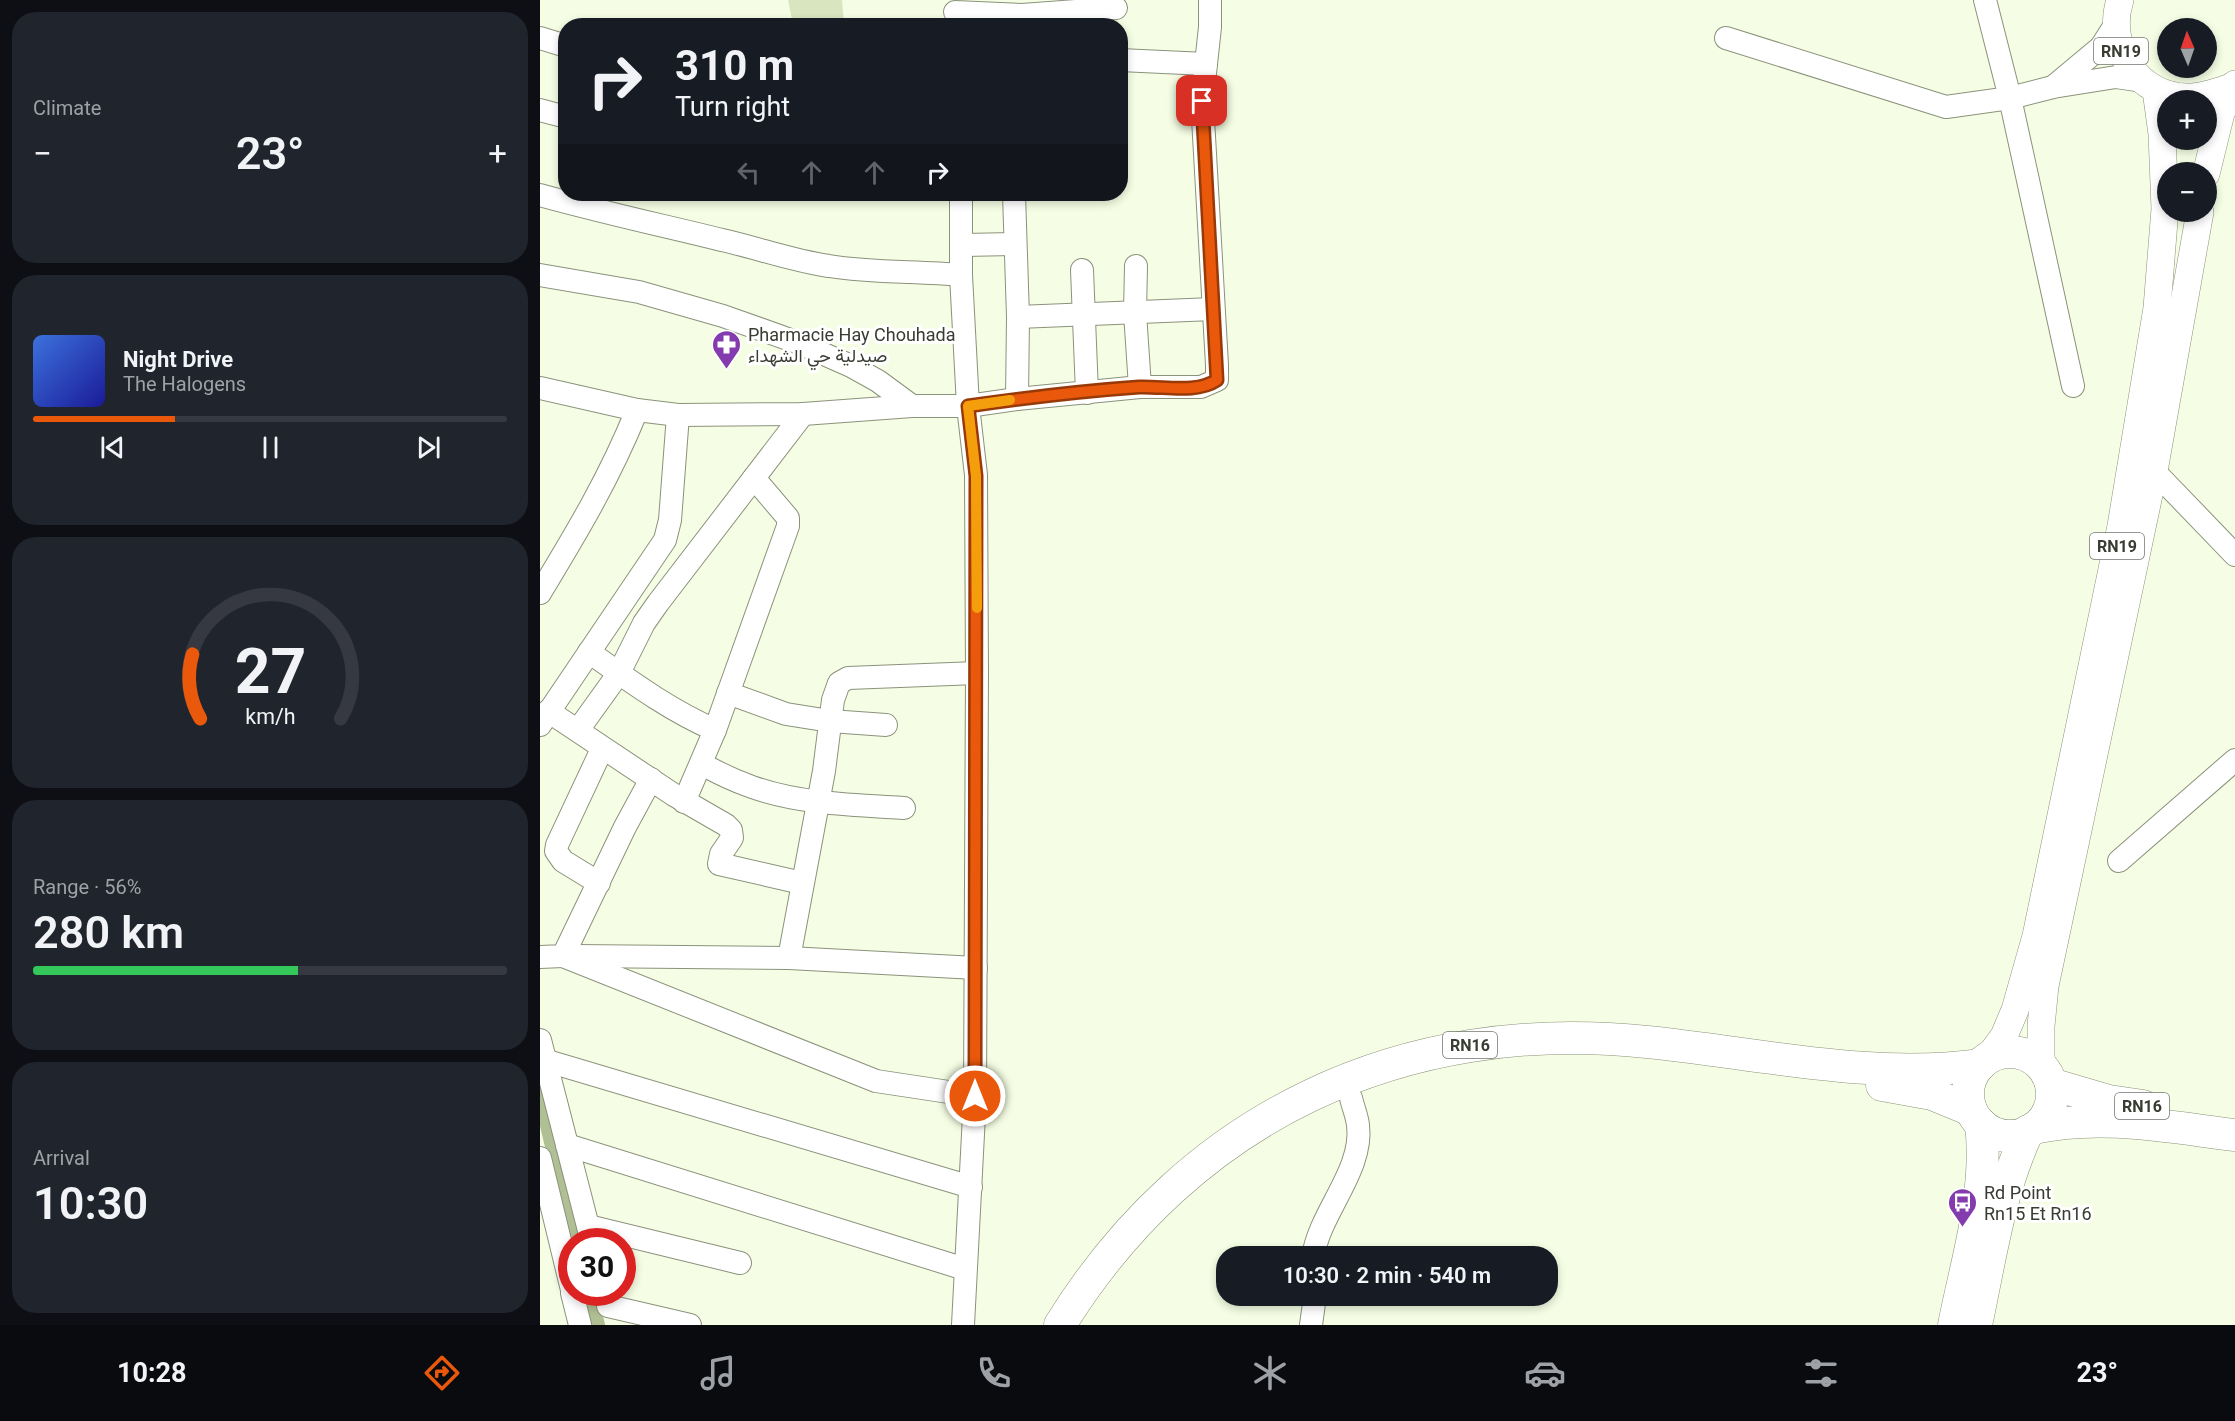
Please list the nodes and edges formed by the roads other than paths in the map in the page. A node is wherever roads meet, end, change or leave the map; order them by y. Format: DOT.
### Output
graph roads {
  1 [pos="1210,0"];
  2 [pos="1985,0"];
  3 [pos="1115,11"];
  4 [pos="955,12"];
  5 [pos="1082,12"];
  6 [pos="1022,13"];
  7 [pos="2118,13"];
  8 [pos="540,38"];
  9 [pos="1726,38"];
  10 [pos="558,44"];
  11 [pos="1128,60"];
  12 [pos="1206,64"];
  13 [pos="2149,85"];
  14 [pos="2234,85"];
  15 [pos="2053,87"];
  16 [pos="2010,98"];
  17 [pos="540,110"];
  18 [pos="558,115"];
  19 [pos="2209,162"];
  20 [pos="540,195"];
  21 [pos="558,200"];
  22 [pos="561,201"];
  23 [pos="962,201"];
  24 [pos="1014,201"];
  25 [pos="2198,222"];
  26 [pos="1014,244"];
  27 [pos="963,245"];
  28 [pos="1136,266"];
  29 [pos="1082,270"];
  30 [pos="540,275"];
  31 [pos="961,275"];
  32 [pos="1213,309"];
  33 [pos="1135,313"];
  34 [pos="1084,315"];
  35 [pos="1018,317"];
  36 [pos="2073,386"];
  37 [pos="1140,387"];
  38 [pos="540,388"];
  39 [pos="1087,393"];
  40 [pos="1017,399"];
  41 [pos="912,406"];
  42 [pos="968,406"];
  43 [pos="637,410"];
  44 [pos="803,414"];
  45 [pos="678,415"];
  46 [pos="2154,471"];
  47 [pos="754,478"];
  48 [pos="2235,555"];
  49 [pos="540,592"];
  50 [pos="612,616"];
  51 [pos="636,637"];
  52 [pos="589,652"];
  53 [pos="619,673"];
  54 [pos="977,673"];
  55 [pos="728,693"];
  56 [pos="544,718"];
  57 [pos="830,721"];
  58 [pos="886,725"];
  59 [pos="578,730"];
  60 [pos="715,730"];
  61 [pos="602,748"];
  62 [pos="2235,760"];
  63 [pos="702,764"];
  64 [pos="651,779"];
  65 [pos="818,801"];
  66 [pos="684,802"];
  67 [pos="904,808"];
  68 [pos="2119,861"];
  69 [pos="802,883"];
  70 [pos="599,884"];
  71 [pos="563,956"];
  72 [pos="540,957"];
  73 [pos="789,958"];
  74 [pos="976,968"];
  75 [pos="542,1050"];
  76 [pos="1984,1062"];
  77 [pos="2046,1075"];
  78 [pos="975,1096"];
  79 [pos="1351,1098"];
  80 [pos="1976,1117"];
  81 [pos="2235,1118"];
  82 [pos="2031,1130"];
  83 [pos="2235,1135"];
  84 [pos="567,1145"];
  85 [pos="540,1158"];
  86 [pos="971,1187"];
  87 [pos="588,1228"];
  88 [pos="558,1233"];
  89 [pos="636,1243"];
  90 [pos="1316,1246"];
  91 [pos="740,1263"];
  92 [pos="965,1269"];
  93 [pos="575,1306"];
  94 [pos="1314,1306"];
  95 [pos="608,1308"];
  96 [pos="579,1325"];
  97 [pos="690,1325"];
  98 [pos="963,1325"];
  99 [pos="1060,1325"];
  100 [pos="1083,1325"];
  101 [pos="1311,1325"];
  102 [pos="1954,1325"];
  103 [pos="1976,1325"];
  1 -- 12 [label="street"];
  2 -- 16 [label="street"];
  3 -- 5 [label="street"];
  4 -- 6 [label="street"];
  5 -- 6 [label="street"];
  7 -- 13 [label="main road, RN19"];
  7 -- 15 [label="street"];
  8 -- 10 [label="street"];
  9 -- 16 [label="street"];
  11 -- 12 [label="street"];
  12 -- 32 [label="street"];
  13 -- 14 [label="main road, RN19"];
  13 -- 15 [label="street"];
  13 -- 76 [label="main road, RN19"];
  14 -- 19 [label="main road, RN19"];
  15 -- 16 [label="street"];
  16 -- 36 [label="street"];
  17 -- 18 [label="street"];
  20 -- 21 [label="street"];
  22 -- 31 [label="street"];
  23 -- 27 [label="street"];
  24 -- 26 [label="street"];
  25 -- 46 [label="main road, RN19"];
  26 -- 27 [label="street"];
  26 -- 35 [label="street"];
  27 -- 31 [label="street"];
  28 -- 33 [label="street"];
  29 -- 34 [label="street"];
  30 -- 41 [label="street"];
  31 -- 42 [label="street"];
  32 -- 33 [label="street"];
  32 -- 37 [label="street"];
  33 -- 34 [label="street"];
  33 -- 37 [label="street"];
  34 -- 35 [label="street"];
  34 -- 39 [label="street"];
  35 -- 40 [label="street"];
  37 -- 39 [label="street"];
  38 -- 43 [label="street"];
  39 -- 40 [label="street"];
  40 -- 42 [label="street"];
  41 -- 42 [label="street"];
  41 -- 44 [label="street"];
  42 -- 54 [label="street"];
  43 -- 45 [label="street"];
  43 -- 49 [label="street"];
  44 -- 45 [label="street"];
  44 -- 47 [label="street"];
  45 -- 50 [label="street"];
  46 -- 48 [label="street"];
  46 -- 77 [label="main road, RN19"];
  47 -- 51 [label="street"];
  47 -- 55 [label="street"];
  50 -- 51 [label="street"];
  50 -- 52 [label="street"];
  51 -- 53 [label="street"];
  52 -- 53 [label="street"];
  52 -- 56 [label="street"];
  53 -- 59 [label="street"];
  53 -- 60 [label="street"];
  54 -- 57 [label="street"];
  54 -- 74 [label="street"];
  55 -- 57 [label="street"];
  55 -- 60 [label="street"];
  56 -- 59 [label="street"];
  57 -- 58 [label="street"];
  57 -- 65 [label="street"];
  59 -- 61 [label="street"];
  60 -- 63 [label="street"];
  61 -- 64 [label="street"];
  61 -- 70 [label="street"];
  62 -- 68 [label="street"];
  63 -- 65 [label="street"];
  63 -- 66 [label="street"];
  64 -- 66 [label="street"];
  64 -- 70 [label="street"];
  65 -- 67 [label="street"];
  65 -- 69 [label="street"];
  66 -- 69 [label="street"];
  69 -- 73 [label="street"];
  70 -- 71 [label="street"];
  71 -- 72 [label="street"];
  71 -- 73 [label="street"];
  71 -- 78 [label="street"];
  73 -- 74 [label="street"];
  74 -- 78 [label="street"];
  75 -- 84 [label="street"];
  75 -- 86 [label="street"];
  76 -- 77 [label="highway, RN16"];
  76 -- 80 [label="highway"];
  76 -- 99 [label="highway, RN16"];
  77 -- 81 [label="highway, RN16"];
  77 -- 82 [label="highway"];
  78 -- 86 [label="street"];
  79 -- 80 [label="highway, RN16"];
  79 -- 90 [label="street"];
  79 -- 100 [label="highway, RN16"];
  80 -- 82 [label="highway, RN16"];
  80 -- 102 [label="highway"];
  82 -- 83 [label="highway, RN16"];
  82 -- 103 [label="highway"];
  84 -- 87 [label="street"];
  84 -- 92 [label="street"];
  85 -- 88 [label="street"];
  86 -- 92 [label="street"];
  89 -- 91 [label="street"];
  92 -- 98 [label="street"];
  93 -- 96 [label="street"];
  94 -- 101 [label="street"];
  95 -- 97 [label="street"];
}
